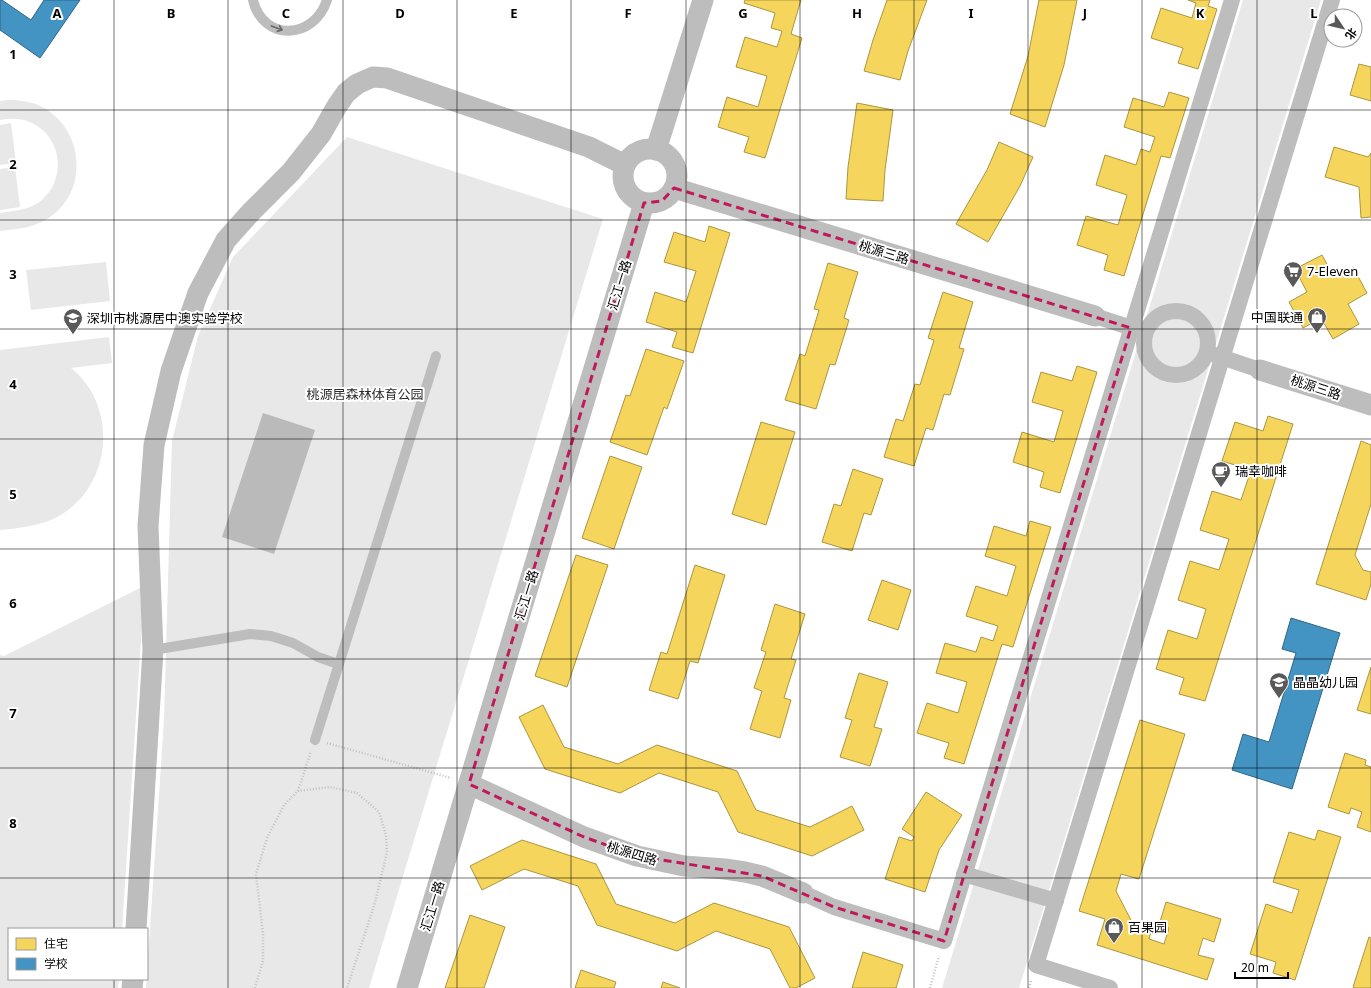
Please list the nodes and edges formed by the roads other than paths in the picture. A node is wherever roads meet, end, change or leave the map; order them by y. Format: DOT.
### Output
graph roads {
  1 [pos="253,0"];
  2 [pos="327,0"];
  3 [pos="703,0"];
  4 [pos="1232,0"];
  5 [pos="1332,0"];
  6 [pos="656,150"];
  7 [pos="625,165"];
  8 [pos="674,188"];
  9 [pos="644,203"];
  10 [pos="1095,316"];
  11 [pos="1139,330"];
  12 [pos="1207,352"];
  13 [pos="436,356"];
  14 [pos="1222,358"];
  15 [pos="1260,370"];
  16 [pos="1371,405"];
  17 [pos="153,650"];
  18 [pos="338,664"];
  19 [pos="315,740"];
  20 [pos="469,784"];
  21 [pos="964,874"];
  22 [pos="803,893"];
  23 [pos="1056,901"];
  24 [pos="136,928"];
  25 [pos="407,988"];
  26 [pos="1110,988"];
  1 -- 2 [label="lane, one-way"];
  3 -- 6 [label="street"];
  4 -- 11 [label="street"];
  5 -- 14 [label="street"];
  6 -- 7 [label="street"];
  6 -- 8 [label="street"];
  7 -- 9 [label="street"];
  7 -- 17 [label="street"];
  8 -- 9 [label="street"];
  8 -- 10 [label="street, 桃源三路"];
  9 -- 20 [label="street, 汇江一路"];
  10 -- 11 [label="street"];
  11 -- 12 [label="street"];
  11 -- 12 [label="street"];
  11 -- 21 [label="street"];
  12 -- 14 [label="street"];
  13 -- 18 [label="lane"];
  14 -- 15 [label="street"];
  14 -- 23 [label="street"];
  15 -- 16 [label="street, 桃源三路"];
  17 -- 18 [label="lane"];
  17 -- 24 [label="street"];
  18 -- 19 [label="lane"];
  20 -- 22 [label="street, 桃源四路"];
  20 -- 25 [label="street, 汇江一路"];
  21 -- 22 [label="street"];
  21 -- 23 [label="street"];
  23 -- 26 [label="street"];
}
